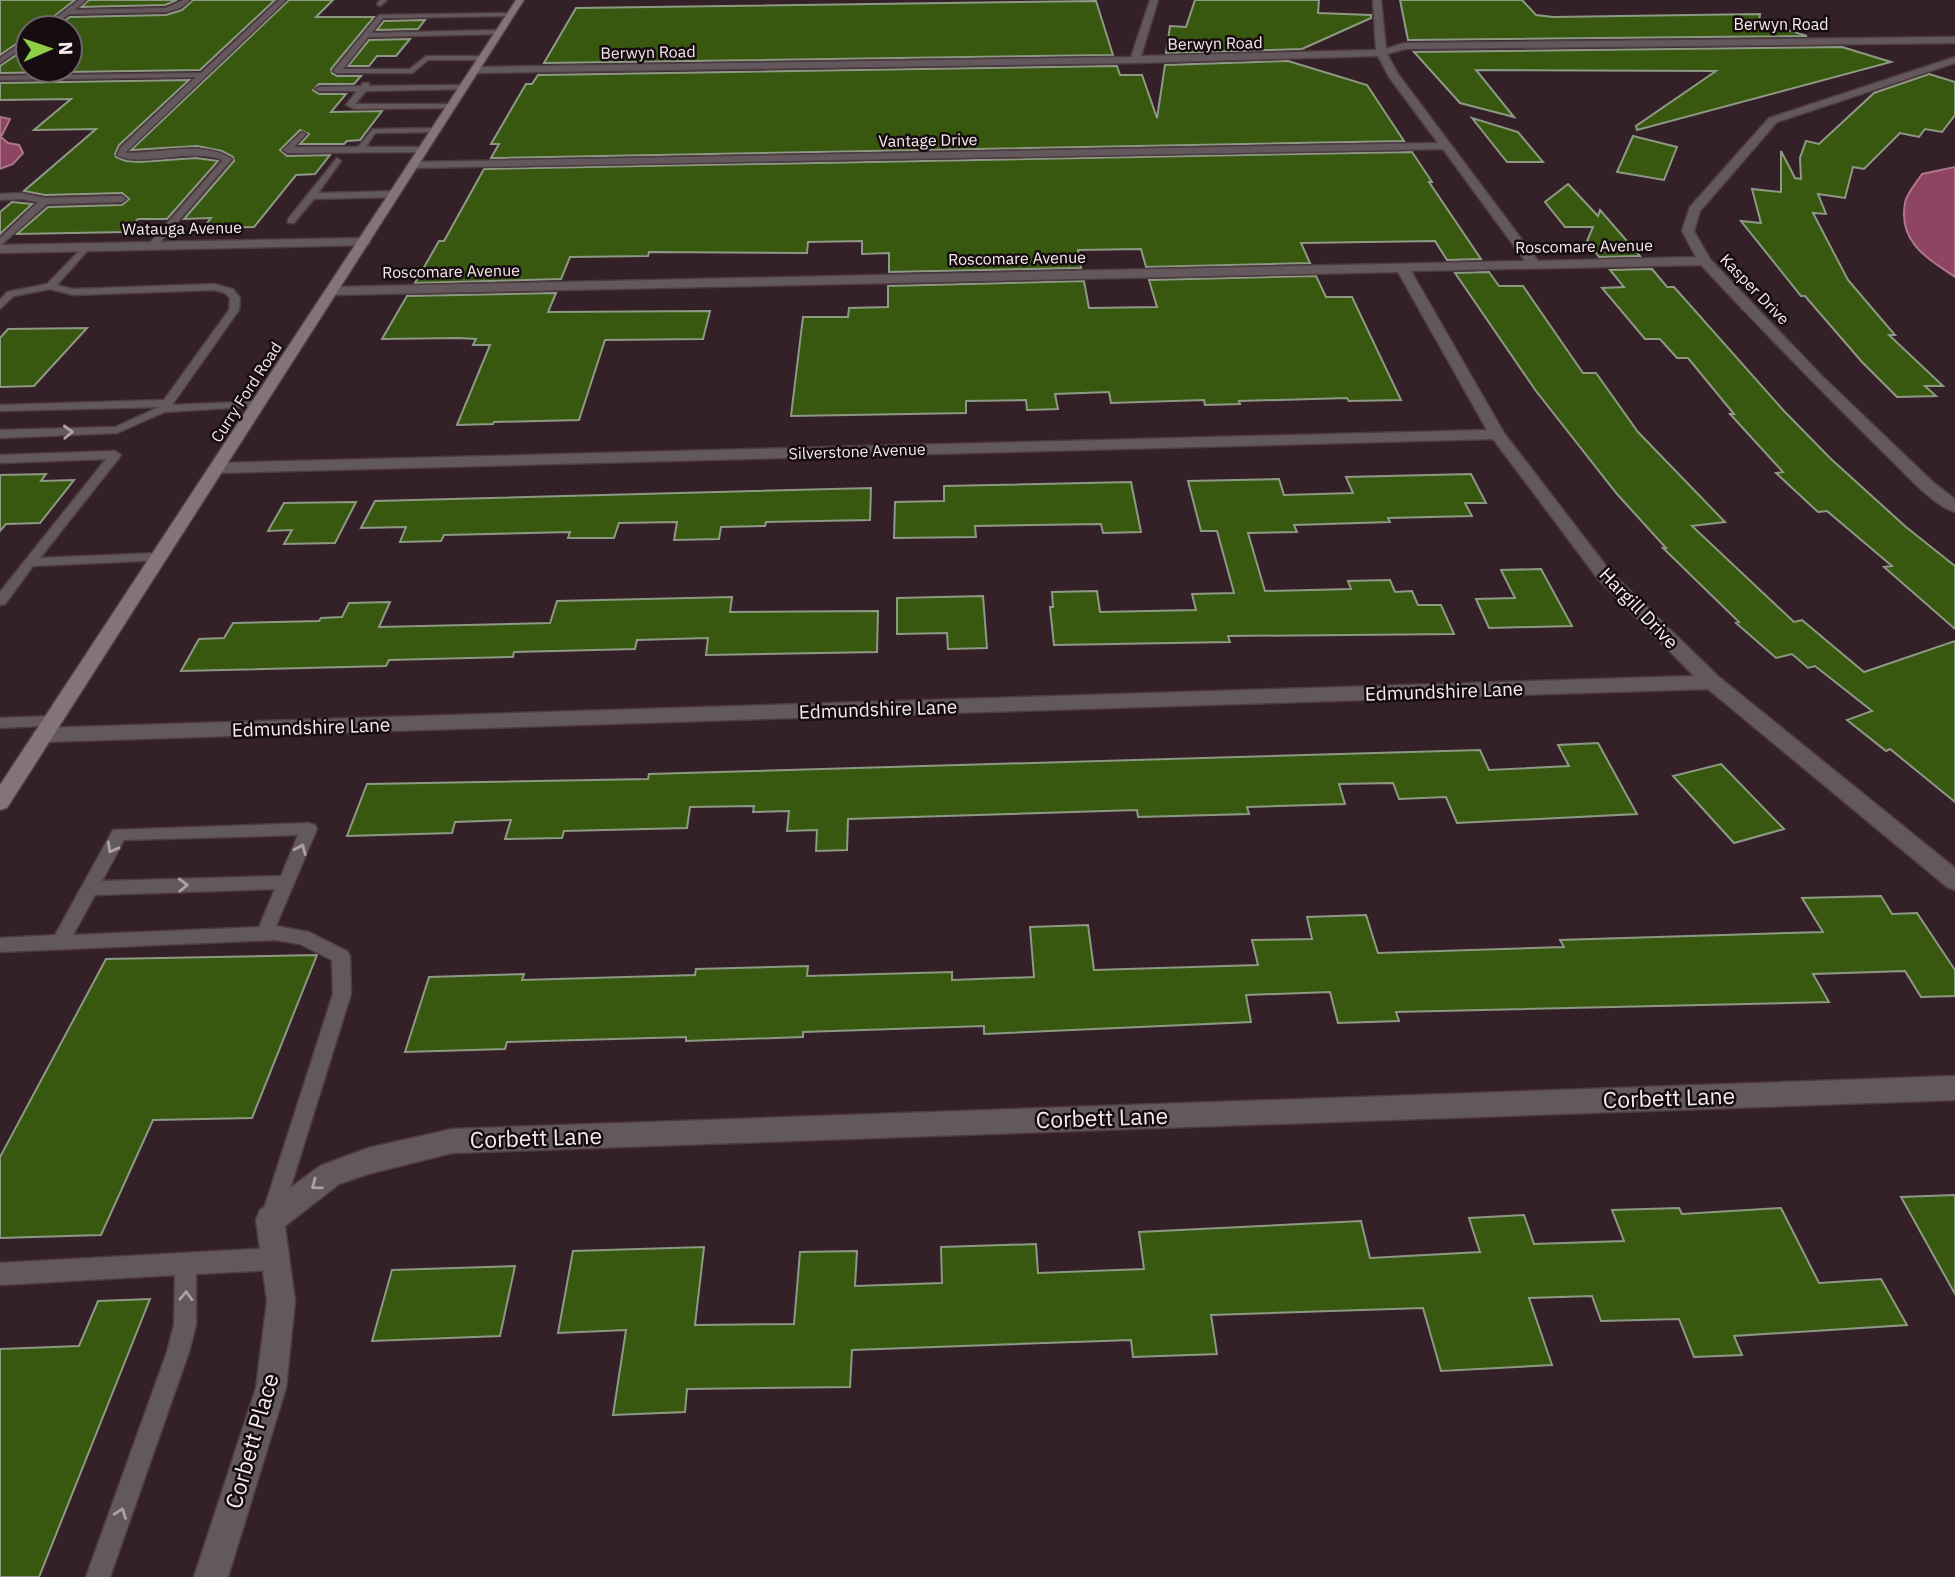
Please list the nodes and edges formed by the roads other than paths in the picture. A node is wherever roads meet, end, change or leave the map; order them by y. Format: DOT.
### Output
graph roads {
  1 [pos="83,0"];
  2 [pos="187,0"];
  3 [pos="283,0"];
  4 [pos="520,0"];
  5 [pos="1154,0"];
  6 [pos="1377,0"];
  7 [pos="67,12"];
  8 [pos="64,14"];
  9 [pos="512,14"];
  10 [pos="366,35"];
  11 [pos="1955,40"];
  12 [pos="486,49"];
  13 [pos="435,51"];
  14 [pos="1381,53"];
  15 [pos="429,58"];
  16 [pos="1135,60"];
  17 [pos="1955,60"];
  18 [pos="377,72"];
  19 [pos="203,75"];
  20 [pos="0,78"];
  21 [pos="464,87"];
  22 [pos="363,88"];
  23 [pos="318,89"];
  24 [pos="452,106"];
  25 [pos="436,130"];
  26 [pos="302,134"];
  27 [pos="1445,146"];
  28 [pos="423,149"];
  29 [pos="360,150"];
  30 [pos="337,161"];
  31 [pos="413,165"];
  32 [pos="395,194"];
  33 [pos="311,196"];
  34 [pos="0,197"];
  35 [pos="122,199"];
  36 [pos="45,201"];
  37 [pos="291,221"];
  38 [pos="364,242"];
  39 [pos="152,246"];
  40 [pos="86,247"];
  41 [pos="0,248"];
  42 [pos="1704,261"];
  43 [pos="1535,265"];
  44 [pos="1402,267"];
  45 [pos="50,286"];
  46 [pos="332,291"];
  47 [pos="0,306"];
  48 [pos="259,404"];
  49 [pos="165,406"];
  50 [pos="0,408"];
  51 [pos="0,434"];
  52 [pos="1497,434"];
  53 [pos="0,459"];
  54 [pos="217,468"];
  55 [pos="1955,507"];
  56 [pos="159,557"];
  57 [pos="29,562"];
  58 [pos="0,601"];
  59 [pos="1712,682"];
  60 [pos="0,723"];
  61 [pos="48,728"];
  62 [pos="0,802"];
  63 [pos="1955,881"];
  64 [pos="286,882"];
  65 [pos="90,888"];
  66 [pos="264,934"];
  67 [pos="60,943"];
  68 [pos="0,945"];
  69 [pos="1955,1088"];
  70 [pos="270,1220"];
  71 [pos="274,1259"];
  72 [pos="186,1264"];
  73 [pos="0,1274"];
  74 [pos="98,1577"];
  75 [pos="212,1577"];
  1 -- 7 [label="lane"];
  2 -- 7 [label="lane"];
  3 -- 19 [label="lane"];
  4 -- 9 [label="street, Curry Ford Road"];
  5 -- 16 [label="street"];
  6 -- 14 [label="street"];
  7 -- 8 [label="lane"];
  9 -- 10 [label="lane"];
  9 -- 12 [label="street, Curry Ford Road"];
  10 -- 12 [label="lane"];
  10 -- 18 [label="lane"];
  11 -- 14 [label="street, Berwyn Road"];
  12 -- 15 [label="lane"];
  12 -- 16 [label="street, Berwyn Road"];
  12 -- 21 [label="street, Curry Ford Road"];
  13 -- 15 [label="lane"];
  14 -- 16 [label="street, Berwyn Road"];
  14 -- 27 [label="street"];
  15 -- 18 [label="lane"];
  17 -- 42 [label="street, Kasper Drive"];
  18 -- 22 [label="lane"];
  19 -- 20 [label="lane"];
  19 -- 39 [label="lane"];
  21 -- 22 [label="lane"];
  21 -- 24 [label="street, Curry Ford Road"];
  22 -- 23 [label="lane"];
  22 -- 24 [label="lane"];
  24 -- 25 [label="street, Curry Ford Road"];
  25 -- 28 [label="street, Curry Ford Road"];
  25 -- 29 [label="lane"];
  26 -- 29 [label="lane"];
  27 -- 31 [label="street, Vantage Drive"];
  27 -- 43 [label="street"];
  28 -- 29 [label="lane"];
  28 -- 31 [label="street, Curry Ford Road"];
  30 -- 33 [label="lane"];
  31 -- 32 [label="street, Curry Ford Road"];
  32 -- 33 [label="lane"];
  32 -- 38 [label="street, Curry Ford Road"];
  33 -- 37 [label="lane"];
  34 -- 36 [label="lane"];
  35 -- 36 [label="lane"];
  36 -- 41 [label="lane"];
  38 -- 39 [label="street, Watauga Avenue"];
  38 -- 46 [label="street, Curry Ford Road"];
  39 -- 40 [label="street, Watauga Avenue"];
  40 -- 41 [label="street, Watauga Avenue"];
  40 -- 45 [label="lane"];
  42 -- 43 [label="street, Roscomare Avenue"];
  42 -- 55 [label="street, Kasper Drive"];
  43 -- 44 [label="street, Roscomare Avenue"];
  44 -- 46 [label="street, Roscomare Avenue"];
  44 -- 52 [label="street, Hargill Drive"];
  45 -- 47 [label="lane"];
  45 -- 49 [label="lane"];
  46 -- 48 [label="street, Curry Ford Road"];
  48 -- 49 [label="lane"];
  48 -- 54 [label="street, Curry Ford Road"];
  49 -- 50 [label="lane"];
  51 -- 49 [label="lane, one-way"];
  52 -- 54 [label="street, Silverstone Avenue"];
  52 -- 59 [label="street, Hargill Drive"];
  53 -- 57 [label="lane"];
  54 -- 56 [label="street, Curry Ford Road"];
  56 -- 57 [label="lane"];
  56 -- 61 [label="street, Curry Ford Road"];
  57 -- 58 [label="lane"];
  59 -- 61 [label="street, Edmundshire Lane"];
  59 -- 63 [label="street, Hargill Drive"];
  60 -- 61 [label="lane"];
  61 -- 62 [label="street, Curry Ford Road"];
  65 -- 64 [label="lane, one-way"];
  64 -- 65 [label="lane, one-way"];
  64 -- 66 [label="lane"];
  65 -- 67 [label="lane"];
  66 -- 67 [label="lane"];
  66 -- 70 [label="lane"];
  67 -- 68 [label="lane"];
  69 -- 70 [label="street, Corbett Lane, one-way"];
  70 -- 71 [label="street, Corbett Place"];
  71 -- 72 [label="lane"];
  71 -- 75 [label="street, Corbett Place"];
  72 -- 73 [label="lane"];
  74 -- 72 [label="lane, one-way"];
}
